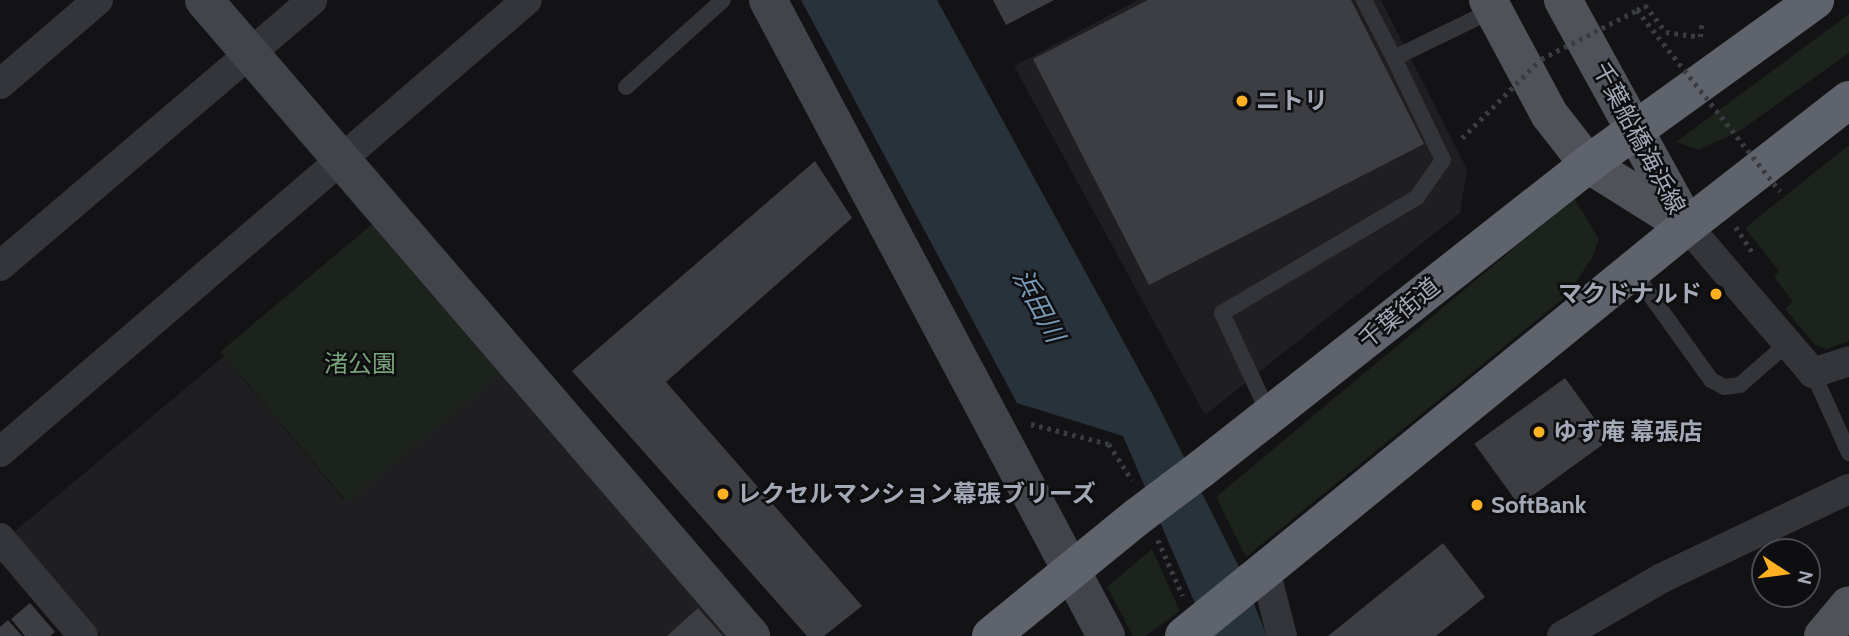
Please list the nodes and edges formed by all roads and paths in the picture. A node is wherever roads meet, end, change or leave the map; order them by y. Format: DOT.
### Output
graph roads {
  1 [pos="97,0"];
  2 [pos="204,0"];
  3 [pos="312,0"];
  4 [pos="527,0"];
  5 [pos="723,0"];
  6 [pos="768,0"];
  7 [pos="1364,0"];
  8 [pos="1563,0"];
  9 [pos="1637,0"];
  10 [pos="1815,0"];
  11 [pos="1490,5"];
  12 [pos="1639,8"];
  13 [pos="1702,22"];
  14 [pos="250,53"];
  15 [pos="1394,58"];
  16 [pos="0,83"];
  17 [pos="626,87"];
  18 [pos="1849,100"];
  19 [pos="1636,128"];
  20 [pos="1462,138"];
  21 [pos="341,160"];
  22 [pos="1588,164"];
  23 [pos="1771,198"];
  24 [pos="1744,220"];
  25 [pos="1686,226"];
  26 [pos="1754,255"];
  27 [pos="0,267"];
  28 [pos="1632,270"];
  29 [pos="1788,343"];
  30 [pos="1849,361"];
  31 [pos="1813,373"];
  32 [pos="1270,416"];
  33 [pos="1016,421"];
  34 [pos="0,452"];
  35 [pos="1849,453"];
  36 [pos="1849,489"];
  37 [pos="1142,511"];
  38 [pos="0,538"];
  39 [pos="1073,570"];
  40 [pos="1259,575"];
  41 [pos="1849,605"];
  42 [pos="1184,618"];
  43 [pos="77,634"];
  44 [pos="751,636"];
  45 [pos="991,636"];
  46 [pos="1106,636"];
  47 [pos="1282,636"];
  48 [pos="1562,636"];
  49 [pos="1823,636"];
  1 -- 16 [label="street"];
  2 -- 14 [label="street"];
  3 -- 14 [label="street"];
  4 -- 21 [label="street"];
  5 -- 17 [label="lane"];
  6 -- 39 [label="street"];
  7 -- 15 [label="lane"];
  8 -- 19 [label="main road, 千葉船橋海浜線"];
  9 -- 12 [label="path"];
  10 -- 19 [label="highway, 千葉街道"];
  11 -- 15 [label="lane"];
  11 -- 22 [label="main road, 千葉船橋海浜線"];
  12 -- 13 [label="path"];
  12 -- 20 [label="path, bridge"];
  12 -- 23 [label="path, bridge"];
  14 -- 21 [label="street"];
  14 -- 27 [label="street"];
  15 -- 32 [label="lane"];
  18 -- 25 [label="highway"];
  19 -- 22 [label="highway, 千葉街道"];
  19 -- 25 [label="main road, 千葉船橋海浜線"];
  21 -- 34 [label="street"];
  21 -- 44 [label="street"];
  22 -- 25 [label="main road, 千葉船橋海浜線"];
  22 -- 32 [label="highway, 千葉街道"];
  24 -- 26 [label="path"];
  25 -- 28 [label="highway"];
  25 -- 29 [label="street"];
  28 -- 29 [label="lane"];
  28 -- 40 [label="highway"];
  29 -- 31 [label="street"];
  30 -- 31 [label="street"];
  31 -- 35 [label="lane"];
  32 -- 37 [label="highway, 千葉街道, bridge"];
  33 -- 37 [label="path"];
  36 -- 48 [label="street"];
  37 -- 39 [label="highway, 千葉街道"];
  37 -- 42 [label="path"];
  38 -- 43 [label="street"];
  39 -- 45 [label="highway, 千葉街道"];
  39 -- 46 [label="street"];
  40 -- 42 [label="highway, bridge"];
  40 -- 47 [label="street"];
  41 -- 49 [label="main road"];
}
